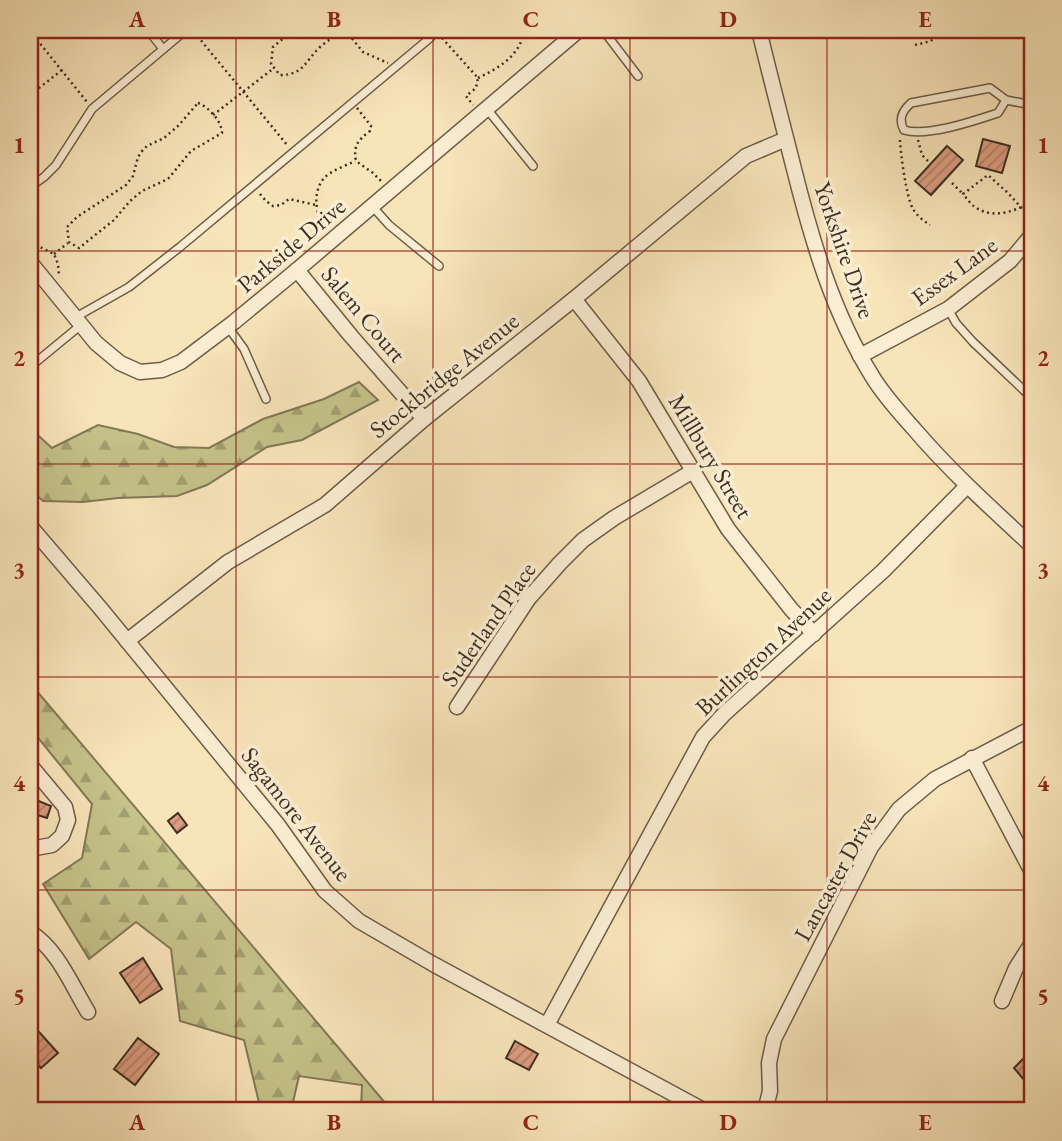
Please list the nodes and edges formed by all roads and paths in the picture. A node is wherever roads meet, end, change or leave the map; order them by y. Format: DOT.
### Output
graph roads {
  1 [pos="148,30"];
  2 [pos="186,30"];
  3 [pos="192,30"];
  4 [pos="302,30"];
  5 [pos="344,30"];
  6 [pos="524,30"];
  7 [pos="603,30"];
  8 [pos="759,30"];
  9 [pos="940,30"];
  10 [pos="30,31"];
  11 [pos="434,31"];
  12 [pos="570,33"];
  13 [pos="915,45"];
  14 [pos="163,49"];
  15 [pos="396,67"];
  16 [pos="274,68"];
  17 [pos="62,70"];
  18 [pos="638,76"];
  19 [pos="478,78"];
  20 [pos="243,91"];
  21 [pos="30,95"];
  22 [pos="1006,100"];
  23 [pos="353,103"];
  24 [pos="1032,105"];
  25 [pos="92,109"];
  26 [pos="484,112"];
  27 [pos="213,115"];
  28 [pos="904,130"];
  29 [pos="917,133"];
  30 [pos="786,139"];
  31 [pos="294,152"];
  32 [pos="356,161"];
  33 [pos="929,162"];
  34 [pos="533,166"];
  35 [pos="952,183"];
  36 [pos="253,186"];
  37 [pos="30,187"];
  38 [pos="390,191"];
  39 [pos="963,194"];
  40 [pos="316,205"];
  41 [pos="372,206"];
  42 [pos="1021,207"];
  43 [pos="1028,215"];
  44 [pos="930,225"];
  45 [pos="323,228"];
  46 [pos="1032,236"];
  47 [pos="69,242"];
  48 [pos="30,246"];
  49 [pos="54,254"];
  50 [pos="30,262"];
  51 [pos="439,266"];
  52 [pos="297,270"];
  53 [pos="50,288"];
  54 [pos="574,299"];
  55 [pos="948,309"];
  56 [pos="78,321"];
  57 [pos="228,327"];
  58 [pos="860,356"];
  59 [pos="30,367"];
  60 [pos="266,398"];
  61 [pos="1032,398"];
  62 [pos="424,419"];
  63 [pos="692,471"];
  64 [pos="967,486"];
  65 [pos="30,526"];
  66 [pos="1032,546"];
  67 [pos="814,634"];
  68 [pos="127,641"];
  69 [pos="457,707"];
  70 [pos="1032,728"];
  71 [pos="972,758"];
  72 [pos="30,765"];
  73 [pos="30,849"];
  74 [pos="1032,872"];
  75 [pos="30,932"];
  76 [pos="1032,943"];
  77 [pos="1002,1001"];
  78 [pos="88,1012"];
  79 [pos="547,1025"];
  80 [pos="705,1111"];
  81 [pos="765,1111"];
  1 -- 14 [label="lane"];
  2 -- 14 [label="lane"];
  3 -- 20 [label="path"];
  4 -- 16 [label="path"];
  5 -- 15 [label="path"];
  5 -- 16 [label="path"];
  6 -- 19 [label="path"];
  7 -- 18 [label="lane"];
  8 -- 30 [label="street, Yorkshire Drive"];
  9 -- 13 [label="path"];
  10 -- 17 [label="path"];
  11 -- 15 [label="lane"];
  11 -- 19 [label="path"];
  12 -- 26 [label="street, Parkside Drive"];
  14 -- 25 [label="lane"];
  15 -- 23 [label="lane"];
  16 -- 20 [label="path"];
  17 -- 21 [label="path"];
  17 -- 25 [label="path"];
  19 -- 26 [label="path"];
  20 -- 27 [label="path"];
  20 -- 31 [label="path"];
  22 -- 24 [label="lane"];
  22 -- 28 [label="lane"];
  22 -- 29 [label="lane"];
  23 -- 31 [label="lane"];
  23 -- 32 [label="path"];
  25 -- 37 [label="lane"];
  26 -- 34 [label="lane"];
  26 -- 38 [label="street, Parkside Drive"];
  27 -- 47 [label="path"];
  27 -- 47 [label="path"];
  28 -- 29 [label="lane"];
  28 -- 44 [label="path"];
  29 -- 33 [label="path"];
  30 -- 54 [label="street, Stockbridge Avenue"];
  30 -- 58 [label="street, Yorkshire Drive"];
  31 -- 36 [label="lane"];
  32 -- 38 [label="path"];
  32 -- 40 [label="path"];
  35 -- 39 [label="path"];
  36 -- 40 [label="path"];
  36 -- 56 [label="lane"];
  38 -- 41 [label="street, Parkside Drive"];
  39 -- 42 [label="path"];
  39 -- 42 [label="path"];
  40 -- 45 [label="path"];
  41 -- 51 [label="lane"];
  41 -- 52 [label="street, Parkside Drive"];
  42 -- 43 [label="path"];
  46 -- 55 [label="street, Essex Lane"];
  47 -- 49 [label="path"];
  48 -- 49 [label="path"];
  49 -- 53 [label="path"];
  50 -- 53 [label="street, Parkside Drive"];
  52 -- 57 [label="street, Parkside Drive"];
  52 -- 62 [label="street, Salem Court"];
  53 -- 56 [label="street, Parkside Drive"];
  54 -- 62 [label="street, Stockbridge Avenue"];
  54 -- 63 [label="street, Millbury Street"];
  55 -- 58 [label="street, Essex Lane"];
  55 -- 61 [label="lane"];
  56 -- 57 [label="street, Parkside Drive"];
  56 -- 59 [label="lane"];
  57 -- 60 [label="lane"];
  58 -- 64 [label="street, Yorkshire Drive"];
  62 -- 68 [label="street, Stockbridge Avenue"];
  63 -- 67 [label="street, Millbury Street"];
  63 -- 69 [label="street, Suderland Place"];
  64 -- 66 [label="street, Yorkshire Drive"];
  64 -- 67 [label="street, Burlington Avenue"];
  65 -- 68 [label="street, Sagamore Avenue"];
  67 -- 79 [label="street, Burlington Avenue"];
  68 -- 79 [label="street, Sagamore Avenue"];
  70 -- 71 [label="street, Lancaster Drive"];
  71 -- 74 [label="street"];
  71 -- 81 [label="street, Lancaster Drive"];
  72 -- 73 [label="street"];
  75 -- 78 [label="street"];
  76 -- 77 [label="street"];
  79 -- 80 [label="street, Sagamore Avenue"];
}
